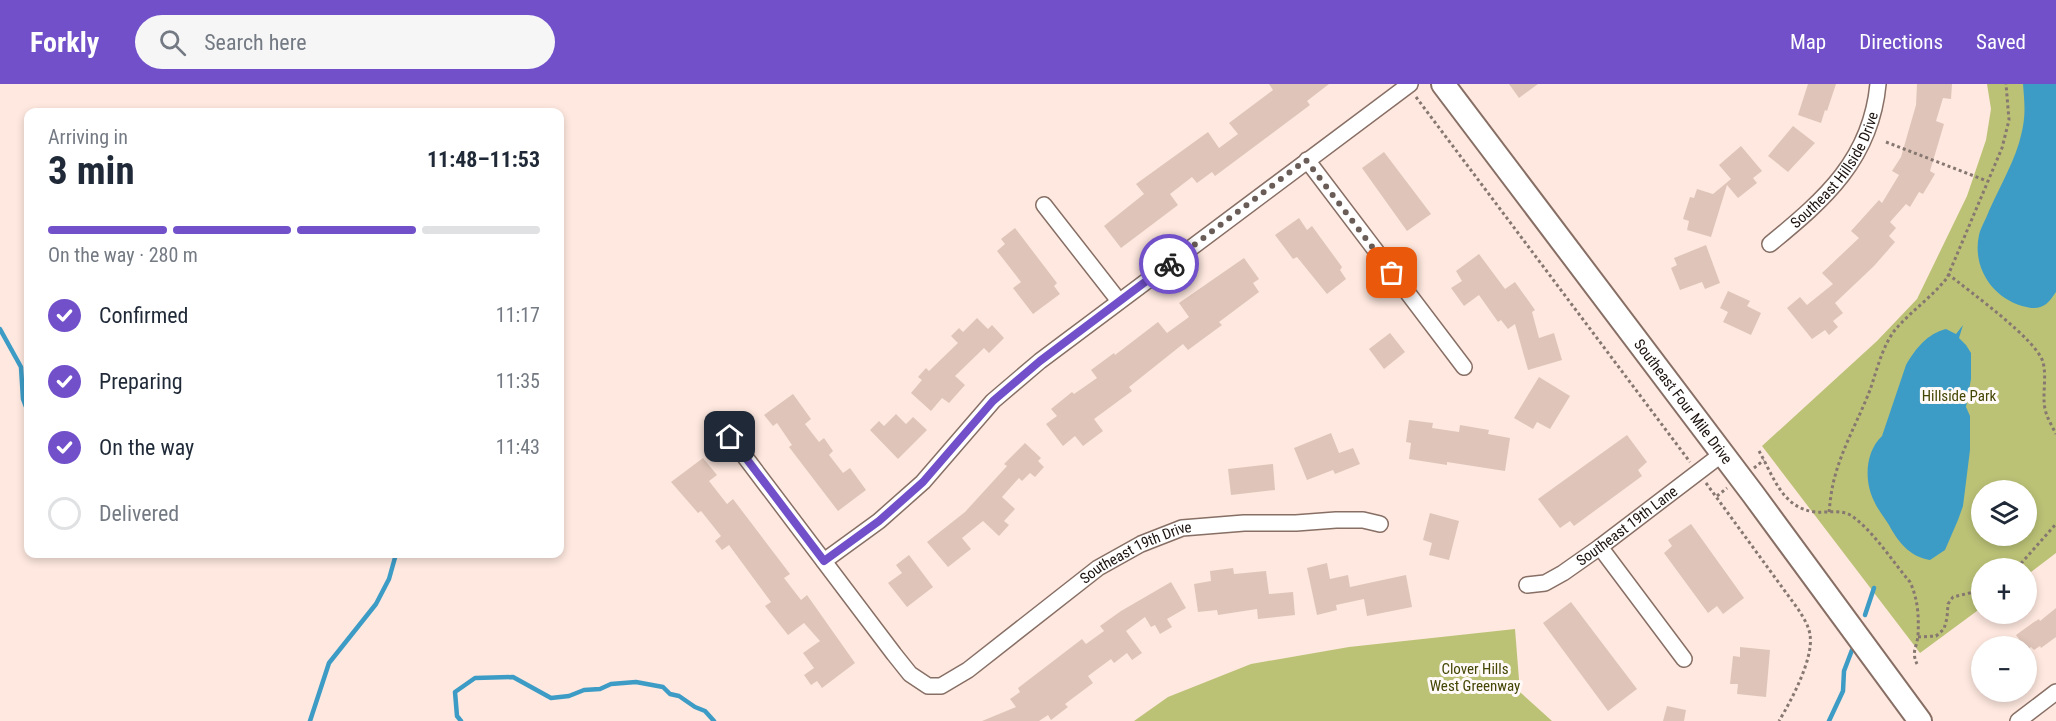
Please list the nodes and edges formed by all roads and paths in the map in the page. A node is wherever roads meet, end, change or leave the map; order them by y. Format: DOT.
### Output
graph roads {
  1 [pos="1443,84"];
  2 [pos="1878,84"];
  3 [pos="2006,84"];
  4 [pos="1409,85"];
  5 [pos="1886,142"];
  6 [pos="1306,160"];
  7 [pos="1987,181"];
  8 [pos="1044,205"];
  9 [pos="1770,244"];
  10 [pos="1948,274"];
  11 [pos="1119,301"];
  12 [pos="1464,367"];
  13 [pos="2056,434"];
  14 [pos="730,437"];
  15 [pos="1759,451"];
  16 [pos="1722,454"];
  17 [pos="1698,472"];
  18 [pos="1829,512"];
  19 [pos="1380,524"];
  20 [pos="2056,524"];
  21 [pos="1600,548"];
  22 [pos="2026,558"];
  23 [pos="824,561"];
  24 [pos="1527,585"];
  25 [pos="1971,593"];
  26 [pos="1918,637"];
  27 [pos="1684,659"];
  28 [pos="1917,664"];
  29 [pos="2056,692"];
  30 [pos="1779,721"];
  31 [pos="1920,721"];
  32 [pos="2018,721"];
  1 -- 16 [label="main road, Southeast Four Mile Drive"];
  2 -- 9 [label="street, Southeast Hillside Drive"];
  3 -- 7 [label="path"];
  4 -- 6 [label="street"];
  4 -- 17 [label="path"];
  5 -- 7 [label="path"];
  6 -- 11 [label="street"];
  6 -- 12 [label="street"];
  7 -- 10 [label="path"];
  8 -- 11 [label="street"];
  10 -- 13 [label="path"];
  10 -- 18 [label="path"];
  11 -- 23 [label="street"];
  14 -- 23 [label="street"];
  15 -- 18 [label="path"];
  16 -- 17 [label="street, Southeast 19th Lane"];
  16 -- 31 [label="main road, Southeast Four Mile Drive"];
  17 -- 21 [label="street, Southeast 19th Lane"];
  17 -- 30 [label="path"];
  18 -- 26 [label="path"];
  19 -- 23 [label="street, Southeast 19th Drive"];
  20 -- 22 [label="path"];
  21 -- 24 [label="street, Southeast 19th Lane"];
  21 -- 27 [label="street"];
  25 -- 26 [label="path"];
  26 -- 28 [label="path"];
  29 -- 32 [label="street"];
}
